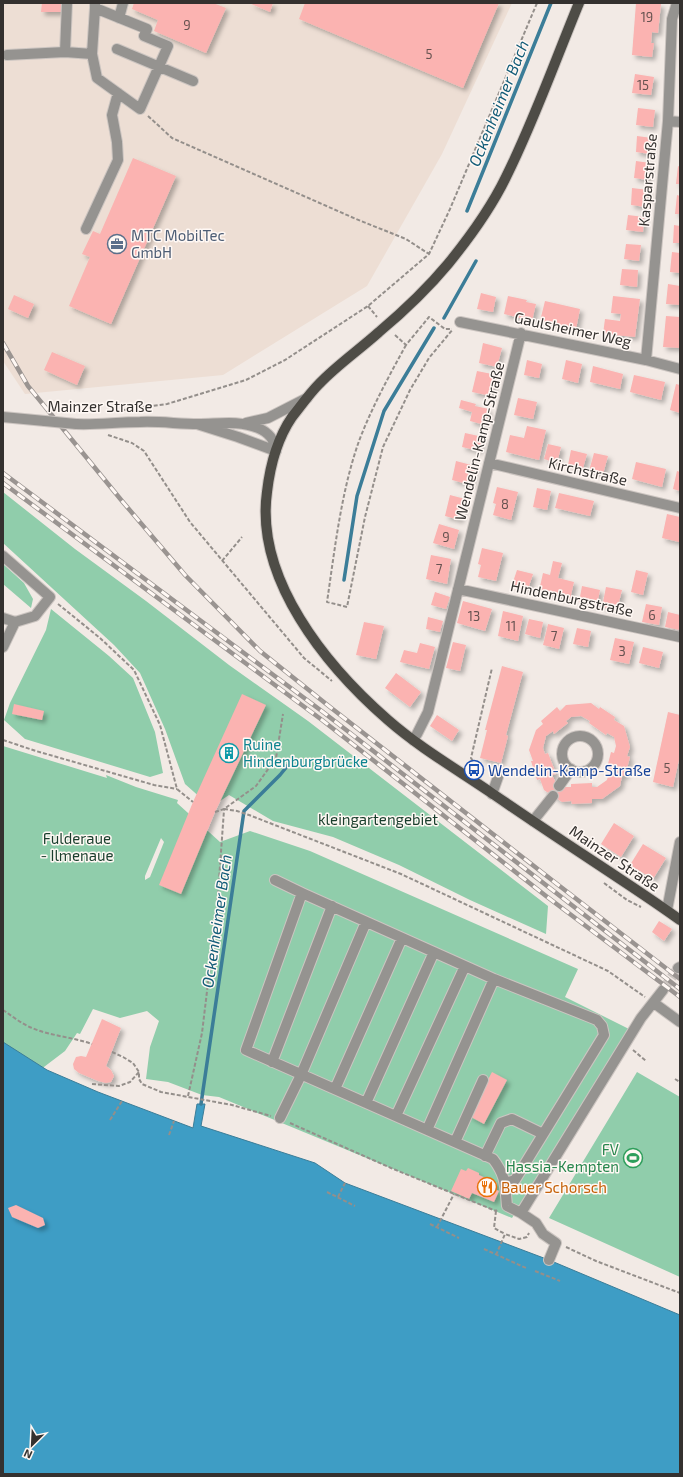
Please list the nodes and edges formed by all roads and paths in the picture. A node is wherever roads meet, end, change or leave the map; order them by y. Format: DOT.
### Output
graph roads {
  1 [pos="67,3"];
  2 [pos="123,3"];
  3 [pos="537,3"];
  4 [pos="579,3"];
  5 [pos="678,3"];
  6 [pos="95,5"];
  7 [pos="119,18"];
  8 [pos="117,49"];
  9 [pos="65,52"];
  10 [pos="92,54"];
  11 [pos="8,55"];
  12 [pos="159,67"];
  13 [pos="193,81"];
  14 [pos="118,93"];
  15 [pos="140,109"];
  16 [pos="668,121"];
  17 [pos="680,122"];
  18 [pos="86,229"];
  19 [pos="429,254"];
  20 [pos="368,306"];
  21 [pos="377,317"];
  22 [pos="457,326"];
  23 [pos="445,329"];
  24 [pos="521,333"];
  25 [pos="395,335"];
  26 [pos="406,345"];
  27 [pos="646,360"];
  28 [pos="680,369"];
  29 [pos="307,398"];
  30 [pos="124,410"];
  31 [pos="3,417"];
  32 [pos="197,424"];
  33 [pos="244,424"];
  34 [pos="276,451"];
  35 [pos="489,463"];
  36 [pos="680,508"];
  37 [pos="242,536"];
  38 [pos="3,556"];
  39 [pos="222,561"];
  40 [pos="458,588"];
  41 [pos="50,597"];
  42 [pos="3,618"];
  43 [pos="15,622"];
  44 [pos="680,637"];
  45 [pos="3,647"];
  46 [pos="492,668"];
  47 [pos="283,714"];
  48 [pos="3,740"];
  49 [pos="413,740"];
  50 [pos="571,769"];
  51 [pos="480,772"];
  52 [pos="498,777"];
  53 [pos="559,786"];
  54 [pos="177,789"];
  55 [pos="492,794"];
  56 [pos="553,796"];
  57 [pos="193,802"];
  58 [pos="224,809"];
  59 [pos="215,812"];
  60 [pos="533,822"];
  61 [pos="680,842"];
  62 [pos="275,880"];
  63 [pos="302,893"];
  64 [pos="332,906"];
  65 [pos="667,910"];
  66 [pos="680,920"];
  67 [pos="366,922"];
  68 [pos="402,938"];
  69 [pos="434,952"];
  70 [pos="465,966"];
  71 [pos="494,979"];
  72 [pos="663,990"];
  73 [pos="654,1003"];
  74 [pos="3,1010"];
  75 [pos="680,1022"];
  76 [pos="92,1044"];
  77 [pos="625,1044"];
  78 [pos="112,1052"];
  79 [pos="646,1061"];
  80 [pos="272,1062"];
  81 [pos="139,1072"];
  82 [pos="301,1075"];
  83 [pos="675,1079"];
  84 [pos="483,1080"];
  85 [pos="680,1082"];
  86 [pos="92,1084"];
  87 [pos="335,1089"];
  88 [pos="188,1096"];
  89 [pos="122,1101"];
  90 [pos="366,1103"];
  91 [pos="396,1116"];
  92 [pos="280,1118"];
  93 [pos="110,1120"];
  94 [pos="174,1121"];
  95 [pos="427,1130"];
  96 [pos="543,1134"];
  97 [pos="169,1135"];
  98 [pos="455,1142"];
  99 [pos="485,1156"];
  100 [pos="345,1183"];
  101 [pos="505,1183"];
  102 [pos="327,1192"];
  103 [pos="454,1194"];
  104 [pos="338,1197"];
  105 [pos="355,1206"];
  106 [pos="522,1213"];
  107 [pos="536,1223"];
  108 [pos="430,1224"];
  109 [pos="437,1227"];
  110 [pos="505,1234"];
  111 [pos="459,1238"];
  112 [pos="556,1243"];
  113 [pos="484,1249"];
  114 [pos="496,1254"];
  115 [pos="549,1260"];
  116 [pos="526,1268"];
  117 [pos="535,1271"];
  118 [pos="560,1280"];
  119 [pos="680,1293"];
  1 -- 9 [label="street"];
  2 -- 7 [label="street"];
  3 -- 19 [label="path"];
  4 -- 29 [label="main road"];
  5 -- 16 [label="street, Kasparstraße"];
  6 -- 7 [label="street"];
  6 -- 10 [label="street"];
  7 -- 12 [label="street"];
  8 -- 12 [label="street"];
  9 -- 10 [label="street"];
  9 -- 11 [label="street"];
  10 -- 14 [label="street"];
  12 -- 13 [label="street"];
  12 -- 15 [label="street"];
  14 -- 15 [label="street"];
  14 -- 18 [label="street"];
  15 -- 19 [label="path"];
  16 -- 17 [label="street"];
  16 -- 27 [label="street, Kasparstraße"];
  19 -- 20 [label="path"];
  20 -- 21 [label="path"];
  20 -- 30 [label="path"];
  22 -- 24 [label="street, Gaulsheimer Weg"];
  22 -- 26 [label="path"];
  23 -- 26 [label="path"];
  24 -- 27 [label="street, Gaulsheimer Weg"];
  24 -- 35 [label="street, Wendelin-Kamp-Straße"];
  25 -- 26 [label="path"];
  27 -- 28 [label="street, Gaulsheimer Weg"];
  29 -- 33 [label="street"];
  29 -- 34 [label="main road"];
  31 -- 32 [label="street, Mainzer Straße, bridge"];
  32 -- 33 [label="street, Mainzer Straße"];
  32 -- 34 [label="street, Mainzer Straße"];
  33 -- 34 [label="street, Mainzer Straße"];
  34 -- 49 [label="main road, Mainzer Straße"];
  35 -- 36 [label="street, Kirchstraße"];
  35 -- 40 [label="street, Wendelin-Kamp-Straße"];
  37 -- 39 [label="path"];
  38 -- 41 [label="street"];
  40 -- 44 [label="street, Hindenburgstraße"];
  40 -- 49 [label="street, Wendelin-Kamp-Straße"];
  41 -- 43 [label="street"];
  41 -- 54 [label="path"];
  42 -- 43 [label="street"];
  43 -- 45 [label="street"];
  46 -- 51 [label="path"];
  47 -- 58 [label="path"];
  48 -- 54 [label="path"];
  49 -- 55 [label="main road, Mainzer Straße"];
  50 -- 53 [label="street"];
  52 -- 55 [label="street"];
  54 -- 57 [label="path"];
  55 -- 60 [label="main road, Mainzer Straße"];
  56 -- 60 [label="street"];
  58 -- 59 [label="path"];
  58 -- 73 [label="path"];
  58 -- 88 [label="path"];
  60 -- 65 [label="main road, Mainzer Straße"];
  61 -- 65 [label="street"];
  62 -- 63 [label="street"];
  63 -- 64 [label="street"];
  63 -- 80 [label="street"];
  64 -- 67 [label="street"];
  64 -- 80 [label="street"];
  65 -- 66 [label="main road, Mainzer Straße"];
  67 -- 68 [label="street"];
  67 -- 82 [label="street"];
  68 -- 69 [label="street"];
  68 -- 87 [label="street"];
  69 -- 70 [label="street"];
  69 -- 90 [label="street"];
  70 -- 71 [label="street"];
  70 -- 91 [label="street"];
  71 -- 95 [label="street"];
  71 -- 96 [label="street"];
  72 -- 73 [label="street"];
  73 -- 75 [label="street"];
  73 -- 77 [label="street"];
  74 -- 76 [label="path"];
  77 -- 79 [label="path"];
  77 -- 106 [label="street"];
  78 -- 81 [label="path"];
  80 -- 82 [label="street"];
  81 -- 86 [label="path"];
  81 -- 88 [label="path"];
  82 -- 87 [label="street"];
  82 -- 92 [label="street"];
  83 -- 85 [label="path"];
  84 -- 98 [label="street"];
  87 -- 90 [label="street"];
  88 -- 92 [label="path"];
  89 -- 93 [label="path"];
  90 -- 91 [label="street"];
  91 -- 95 [label="street"];
  92 -- 103 [label="path"];
  94 -- 97 [label="path"];
  95 -- 98 [label="street"];
  96 -- 99 [label="street"];
  96 -- 101 [label="street"];
  98 -- 99 [label="street"];
  99 -- 101 [label="street"];
  100 -- 104 [label="path"];
  101 -- 106 [label="street"];
  102 -- 104 [label="path"];
  103 -- 109 [label="path"];
  103 -- 110 [label="path"];
  104 -- 105 [label="path"];
  106 -- 107 [label="street"];
  107 -- 110 [label="path"];
  107 -- 112 [label="street"];
  108 -- 109 [label="path"];
  109 -- 111 [label="path"];
  110 -- 114 [label="path"];
  112 -- 115 [label="street"];
  112 -- 119 [label="path"];
  113 -- 114 [label="path"];
  114 -- 116 [label="path"];
  117 -- 118 [label="path"];
}
